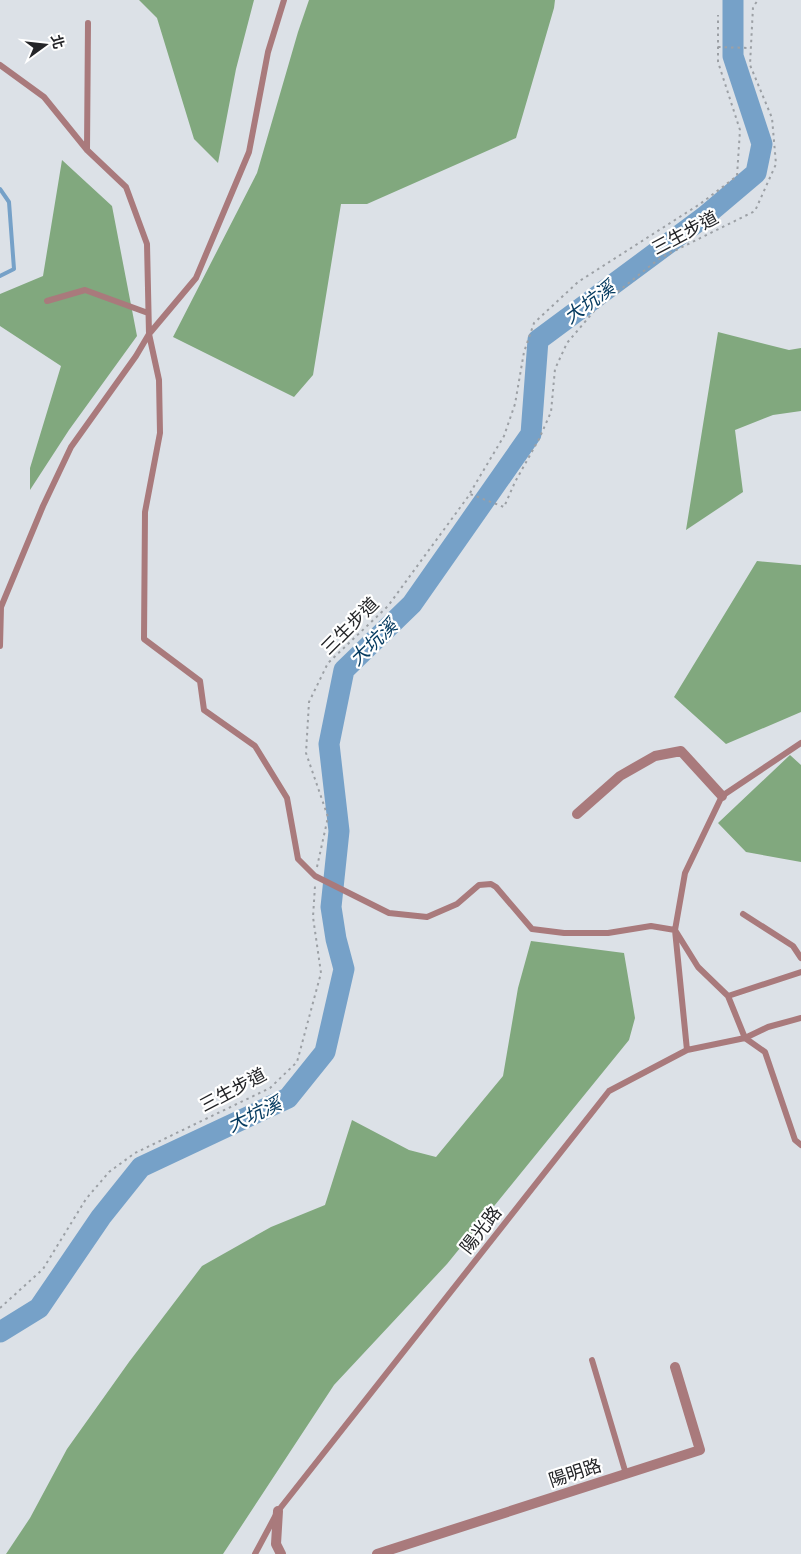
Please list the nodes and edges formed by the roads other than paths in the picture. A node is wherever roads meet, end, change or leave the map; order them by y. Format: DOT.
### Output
graph roads {
  1 [pos="284,0"];
  2 [pos="88,23"];
  3 [pos="0,65"];
  4 [pos="87,150"];
  5 [pos="47,301"];
  6 [pos="148,313"];
  7 [pos="148,334"];
  8 [pos="0,646"];
  9 [pos="801,743"];
  10 [pos="722,796"];
  11 [pos="577,814"];
  12 [pos="743,914"];
  13 [pos="675,930"];
  14 [pos="801,958"];
  15 [pos="801,972"];
  16 [pos="728,996"];
  17 [pos="801,1018"];
  18 [pos="745,1038"];
  19 [pos="687,1050"];
  20 [pos="801,1145"];
  21 [pos="592,1360"];
  22 [pos="675,1367"];
  23 [pos="626,1474"];
  24 [pos="278,1511"];
  25 [pos="381,1553"];
  26 [pos="255,1554"];
  27 [pos="281,1554"];
  1 -- 7 [label="lane"];
  2 -- 4 [label="lane"];
  3 -- 4 [label="lane"];
  4 -- 6 [label="lane"];
  5 -- 6 [label="lane"];
  6 -- 7 [label="lane"];
  7 -- 8 [label="lane"];
  7 -- 13 [label="lane"];
  9 -- 10 [label="lane"];
  10 -- 11 [label="street"];
  10 -- 13 [label="lane"];
  12 -- 14 [label="lane"];
  13 -- 16 [label="lane"];
  13 -- 19 [label="lane"];
  15 -- 16 [label="lane"];
  16 -- 18 [label="lane"];
  17 -- 18 [label="lane, 陽光路"];
  18 -- 19 [label="lane, 陽光路"];
  18 -- 20 [label="lane"];
  19 -- 24 [label="lane, 陽光路"];
  21 -- 23 [label="lane"];
  22 -- 23 [label="street, 陽明路"];
  23 -- 25 [label="street, 陽明路"];
  24 -- 26 [label="lane, 陽光路"];
  24 -- 27 [label="street"];
}
